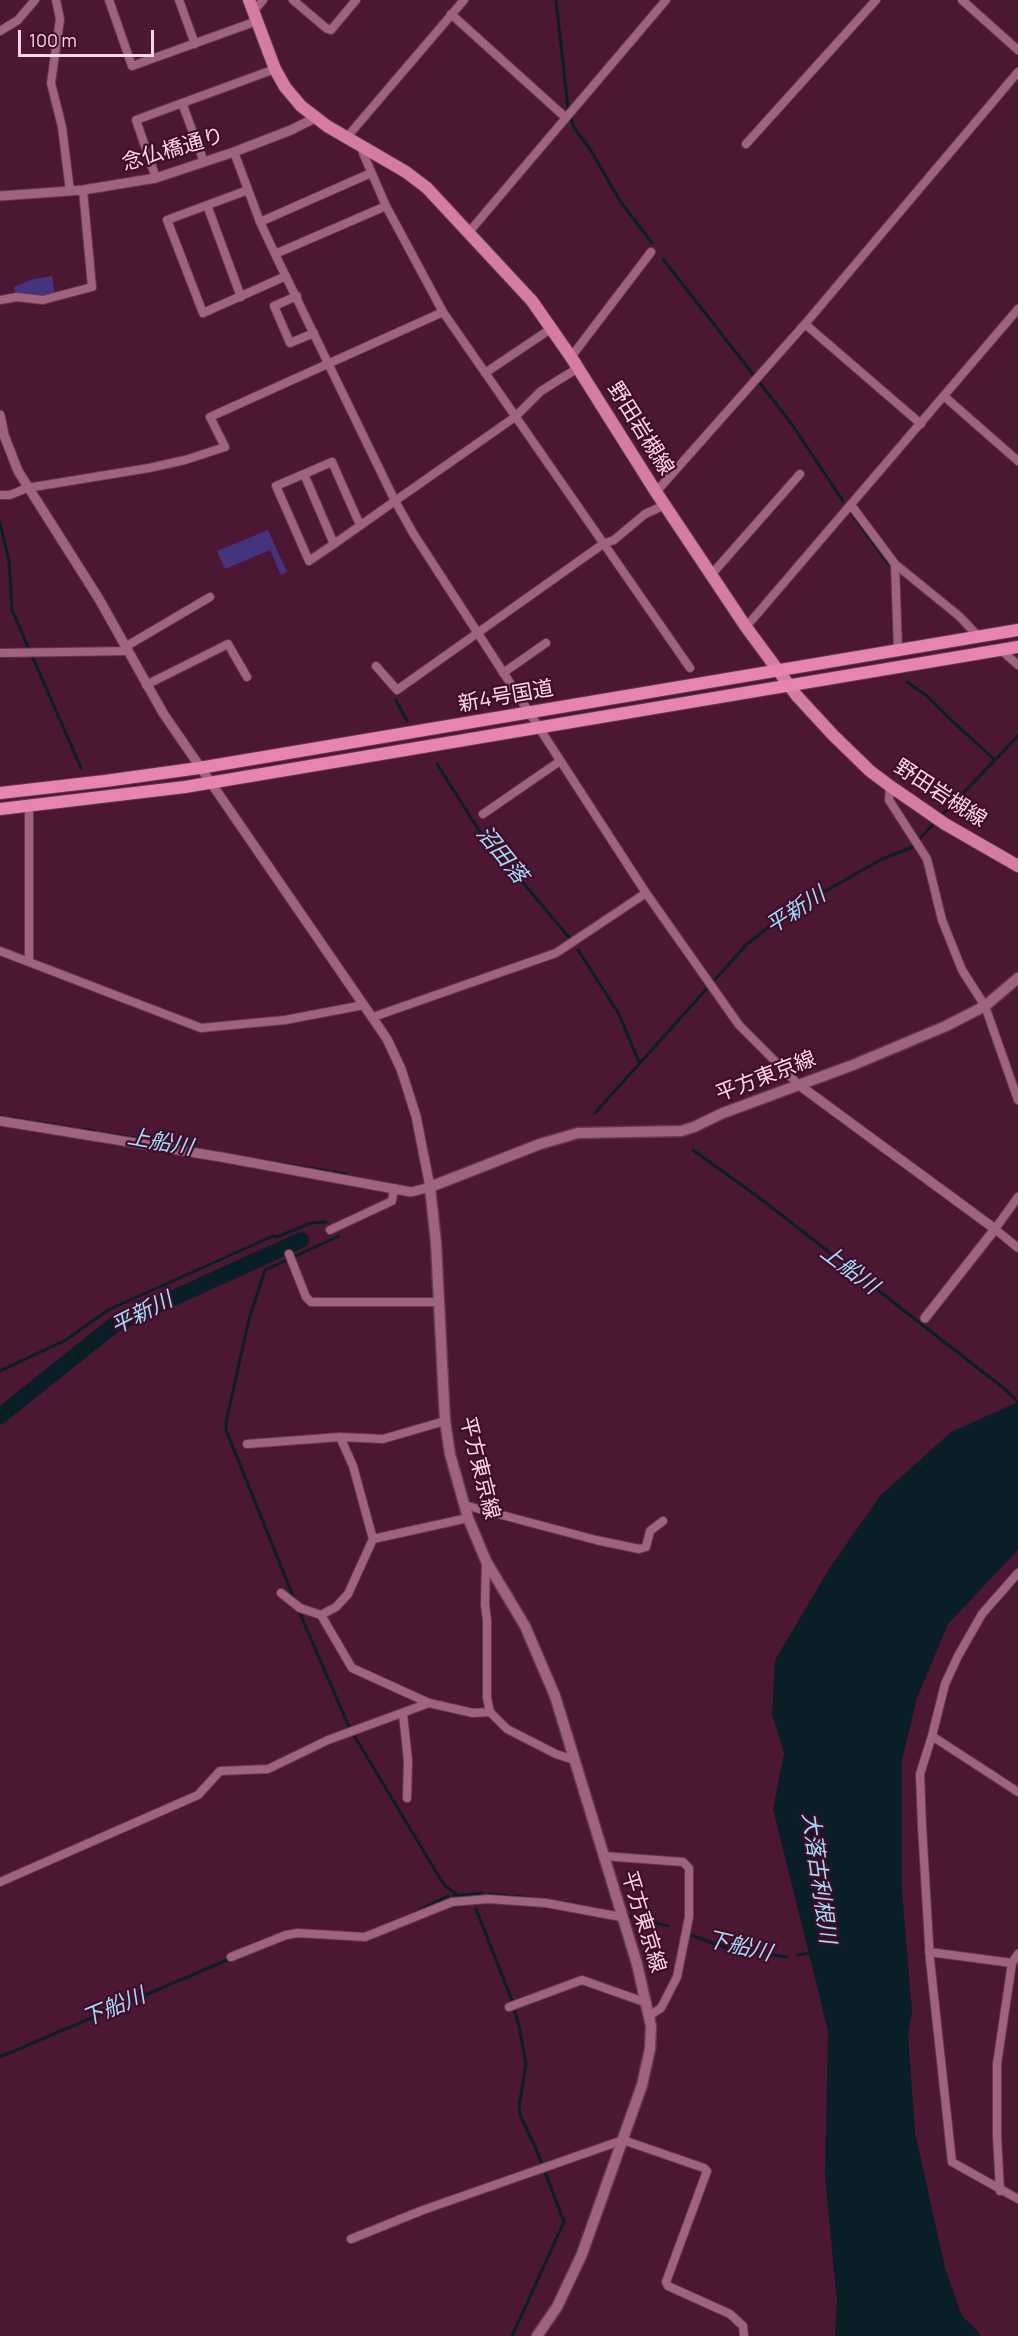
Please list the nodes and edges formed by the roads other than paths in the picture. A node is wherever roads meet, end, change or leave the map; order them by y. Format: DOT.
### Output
graph roads {
  1 [pos="35,0"];
  2 [pos="56,0"];
  3 [pos="109,0"];
  4 [pos="179,0"];
  5 [pos="263,0"];
  6 [pos="293,0"];
  7 [pos="356,0"];
  8 [pos="464,0"];
  9 [pos="666,0"];
  10 [pos="876,0"];
  11 [pos="962,0"];
  12 [pos="253,11"];
  13 [pos="451,14"];
  14 [pos="0,32"];
  15 [pos="195,44"];
  16 [pos="1018,50"];
  17 [pos="275,69"];
  18 [pos="1018,72"];
  19 [pos="182,103"];
  20 [pos="565,117"];
  21 [pos="315,118"];
  22 [pos="347,137"];
  23 [pos="746,144"];
  24 [pos="363,146"];
  25 [pos="234,152"];
  26 [pos="204,162"];
  27 [pos="371,173"];
  28 [pos="156,178"];
  29 [pos="83,190"];
  30 [pos="248,190"];
  31 [pos="70,191"];
  32 [pos="0,196"];
  33 [pos="207,205"];
  34 [pos="386,206"];
  35 [pos="260,222"];
  36 [pos="469,232"];
  37 [pos="651,252"];
  38 [pos="275,255"];
  39 [pos="286,276"];
  40 [pos="241,297"];
  41 [pos="297,297"];
  42 [pos="0,300"];
  43 [pos="1018,309"];
  44 [pos="443,312"];
  45 [pos="805,324"];
  46 [pos="552,328"];
  47 [pos="314,333"];
  48 [pos="571,357"];
  49 [pos="329,363"];
  50 [pos="578,368"];
  51 [pos="485,373"];
  52 [pos="945,397"];
  53 [pos="0,415"];
  54 [pos="515,417"];
  55 [pos="921,424"];
  56 [pos="1018,461"];
  57 [pos="304,474"];
  58 [pos="800,474"];
  59 [pos="27,488"];
  60 [pos="656,492"];
  61 [pos="0,495"];
  62 [pos="395,501"];
  63 [pos="665,505"];
  64 [pos="851,505"];
  65 [pos="360,525"];
  66 [pos="334,544"];
  67 [pos="603,544"];
  68 [pos="895,564"];
  69 [pos="711,575"];
  70 [pos="210,597"];
  71 [pos="746,627"];
  72 [pos="1018,630"];
  73 [pos="478,634"];
  74 [pos="979,637"];
  75 [pos="546,643"];
  76 [pos="1018,647"];
  77 [pos="126,649"];
  78 [pos="898,650"];
  79 [pos="1001,650"];
  80 [pos="0,653"];
  81 [pos="1018,665"];
  82 [pos="376,666"];
  83 [pos="690,668"];
  84 [pos="778,671"];
  85 [pos="503,673"];
  86 [pos="247,677"];
  87 [pos="146,685"];
  88 [pos="789,686"];
  89 [pos="529,712"];
  90 [pos="539,727"];
  91 [pos="560,761"];
  92 [pos="200,768"];
  93 [pos="210,782"];
  94 [pos="890,786"];
  95 [pos="0,793"];
  96 [pos="28,806"];
  97 [pos="0,809"];
  98 [pos="483,814"];
  99 [pos="1018,866"];
  100 [pos="646,893"];
  101 [pos="0,951"];
  102 [pos="29,962"];
  103 [pos="1018,978"];
  104 [pos="364,1005"];
  105 [pos="985,1006"];
  106 [pos="373,1017"];
  107 [pos="799,1085"];
  108 [pos="1018,1100"];
  109 [pos="0,1121"];
  110 [pos="430,1187"];
  111 [pos="394,1188"];
  112 [pos="1018,1197"];
  113 [pos="995,1229"];
  114 [pos="330,1230"];
  115 [pos="1018,1248"];
  116 [pos="289,1254"];
  117 [pos="440,1302"];
  118 [pos="925,1318"];
  119 [pos="445,1421"];
  120 [pos="340,1437"];
  121 [pos="248,1444"];
  122 [pos="464,1505"];
  123 [pos="468,1518"];
  124 [pos="663,1521"];
  125 [pos="373,1539"];
  126 [pos="486,1561"];
  127 [pos="1018,1573"];
  128 [pos="281,1593"];
  129 [pos="321,1615"];
  130 [pos="429,1703"];
  131 [pos="490,1712"];
  132 [pos="403,1714"];
  133 [pos="932,1736"];
  134 [pos="574,1760"];
  135 [pos="1018,1792"];
  136 [pos="407,1798"];
  137 [pos="603,1856"];
  138 [pos="0,1882"];
  139 [pos="621,1917"];
  140 [pos="929,1952"];
  141 [pos="1018,1954"];
  142 [pos="231,1957"];
  143 [pos="1012,1963"];
  144 [pos="647,2003"];
  145 [pos="509,2007"];
  146 [pos="649,2016"];
  147 [pos="622,2140"];
  148 [pos="1000,2191"];
  149 [pos="1018,2199"];
  150 [pos="351,2239"];
  151 [pos="537,2336"];
  152 [pos="744,2336"];
  1 -- 14 [label="street"];
  2 -- 31 [label="street"];
  3 -- 15 [label="street"];
  4 -- 15 [label="street"];
  5 -- 12 [label="street"];
  6 -- 7 [label="street"];
  8 -- 13 [label="street"];
  9 -- 20 [label="street"];
  10 -- 23 [label="street"];
  11 -- 16 [label="street"];
  12 -- 15 [label="street"];
  12 -- 17 [label="main road, 野田岩槻線"];
  13 -- 20 [label="street"];
  13 -- 22 [label="street"];
  17 -- 19 [label="street"];
  17 -- 21 [label="main road, 野田岩槻線"];
  18 -- 45 [label="street"];
  19 -- 26 [label="street"];
  19 -- 28 [label="street"];
  20 -- 36 [label="street"];
  21 -- 22 [label="main road, 野田岩槻線"];
  21 -- 25 [label="street, 念仏橋通り"];
  22 -- 24 [label="main road, 野田岩槻線"];
  24 -- 27 [label="street"];
  24 -- 36 [label="main road, 野田岩槻線"];
  25 -- 26 [label="street, 念仏橋通り"];
  25 -- 30 [label="street"];
  26 -- 28 [label="street, 念仏橋通り"];
  27 -- 34 [label="street"];
  27 -- 35 [label="street"];
  28 -- 29 [label="street, 念仏橋通り"];
  29 -- 31 [label="street, 念仏橋通り"];
  29 -- 42 [label="street"];
  30 -- 33 [label="street"];
  30 -- 35 [label="street"];
  31 -- 32 [label="street, 念仏橋通り"];
  33 -- 40 [label="street"];
  33 -- 40 [label="street"];
  34 -- 38 [label="street"];
  34 -- 44 [label="street"];
  35 -- 38 [label="street"];
  36 -- 46 [label="main road, 野田岩槻線"];
  37 -- 48 [label="street"];
  38 -- 39 [label="street"];
  39 -- 40 [label="street"];
  39 -- 41 [label="street"];
  41 -- 47 [label="street"];
  41 -- 47 [label="street"];
  43 -- 52 [label="street"];
  44 -- 49 [label="street"];
  44 -- 51 [label="street"];
  45 -- 55 [label="street"];
  45 -- 60 [label="street"];
  46 -- 48 [label="main road, 野田岩槻線"];
  46 -- 51 [label="street"];
  47 -- 49 [label="street"];
  48 -- 50 [label="main road, 野田岩槻線"];
  49 -- 59 [label="street"];
  49 -- 62 [label="street"];
  50 -- 54 [label="street"];
  50 -- 60 [label="main road, 野田岩槻線"];
  51 -- 54 [label="street"];
  52 -- 55 [label="street"];
  52 -- 56 [label="street"];
  53 -- 59 [label="street"];
  54 -- 62 [label="street"];
  54 -- 67 [label="street"];
  55 -- 64 [label="street"];
  57 -- 65 [label="street"];
  57 -- 66 [label="street"];
  57 -- 66 [label="street"];
  58 -- 69 [label="street"];
  59 -- 61 [label="street"];
  59 -- 77 [label="street"];
  60 -- 63 [label="main road, 野田岩槻線"];
  62 -- 65 [label="street"];
  62 -- 73 [label="street"];
  63 -- 67 [label="street"];
  63 -- 69 [label="main road, 野田岩槻線"];
  64 -- 68 [label="street"];
  64 -- 71 [label="street"];
  65 -- 66 [label="street"];
  67 -- 73 [label="street"];
  67 -- 83 [label="street"];
  68 -- 74 [label="street"];
  68 -- 78 [label="street"];
  69 -- 71 [label="main road, 野田岩槻線"];
  70 -- 77 [label="street"];
  71 -- 84 [label="main road, 野田岩槻線"];
  72 -- 74 [label="highway, 新4号国道"];
  73 -- 82 [label="street"];
  73 -- 85 [label="street"];
  74 -- 78 [label="highway, 新4号国道"];
  75 -- 85 [label="street"];
  76 -- 79 [label="highway, 新4号国道"];
  77 -- 80 [label="street"];
  77 -- 87 [label="street"];
  78 -- 84 [label="highway, 新4号国道"];
  79 -- 81 [label="street"];
  79 -- 88 [label="highway, 新4号国道"];
  84 -- 88 [label="main road, 野田岩槻線"];
  84 -- 89 [label="highway, 新4号国道"];
  85 -- 89 [label="street"];
  86 -- 87 [label="street"];
  87 -- 92 [label="street"];
  88 -- 90 [label="highway, 新4号国道"];
  88 -- 94 [label="main road, 野田岩槻線"];
  89 -- 90 [label="street"];
  89 -- 92 [label="highway, 新4号国道"];
  90 -- 91 [label="street"];
  90 -- 93 [label="highway, 新4号国道"];
  91 -- 98 [label="street"];
  91 -- 100 [label="street"];
  92 -- 93 [label="street"];
  92 -- 95 [label="highway, 新4号国道"];
  93 -- 96 [label="highway, 新4号国道"];
  93 -- 104 [label="street"];
  94 -- 99 [label="main road, 野田岩槻線"];
  94 -- 105 [label="street"];
  96 -- 97 [label="highway, 新4号国道"];
  96 -- 102 [label="street"];
  100 -- 106 [label="street"];
  100 -- 107 [label="street"];
  101 -- 102 [label="street"];
  102 -- 104 [label="street"];
  103 -- 105 [label="main road, 平方東京線"];
  104 -- 106 [label="street"];
  105 -- 107 [label="main road, 平方東京線"];
  105 -- 108 [label="street"];
  106 -- 110 [label="street"];
  107 -- 110 [label="main road, 平方東京線"];
  107 -- 113 [label="street"];
  109 -- 111 [label="street"];
  110 -- 111 [label="street"];
  110 -- 117 [label="main road, 平方東京線"];
  111 -- 114 [label="street"];
  112 -- 113 [label="street"];
  113 -- 115 [label="street"];
  113 -- 118 [label="street"];
  116 -- 117 [label="street"];
  117 -- 119 [label="main road, 平方東京線"];
  119 -- 120 [label="street"];
  119 -- 122 [label="main road, 平方東京線"];
  120 -- 121 [label="street"];
  120 -- 125 [label="street"];
  122 -- 123 [label="main road, 平方東京線"];
  122 -- 124 [label="street"];
  123 -- 125 [label="street"];
  123 -- 126 [label="main road, 平方東京線"];
  125 -- 129 [label="street"];
  126 -- 131 [label="street"];
  126 -- 134 [label="main road, 平方東京線"];
  127 -- 133 [label="street"];
  128 -- 129 [label="street"];
  129 -- 130 [label="street"];
  130 -- 131 [label="street"];
  130 -- 132 [label="street"];
  131 -- 134 [label="street"];
  132 -- 136 [label="street"];
  132 -- 138 [label="street"];
  133 -- 135 [label="street"];
  133 -- 140 [label="street"];
  134 -- 137 [label="main road, 平方東京線"];
  137 -- 139 [label="main road, 平方東京線"];
  137 -- 146 [label="street"];
  139 -- 142 [label="street"];
  139 -- 144 [label="main road, 平方東京線"];
  140 -- 143 [label="street"];
  140 -- 148 [label="street"];
  141 -- 143 [label="street"];
  143 -- 148 [label="street"];
  144 -- 145 [label="street"];
  144 -- 146 [label="main road, 平方東京線"];
  146 -- 147 [label="main road, 平方東京線"];
  147 -- 150 [label="street"];
  147 -- 151 [label="main road, 平方東京線"];
  147 -- 152 [label="street"];
  148 -- 149 [label="street"];
}
